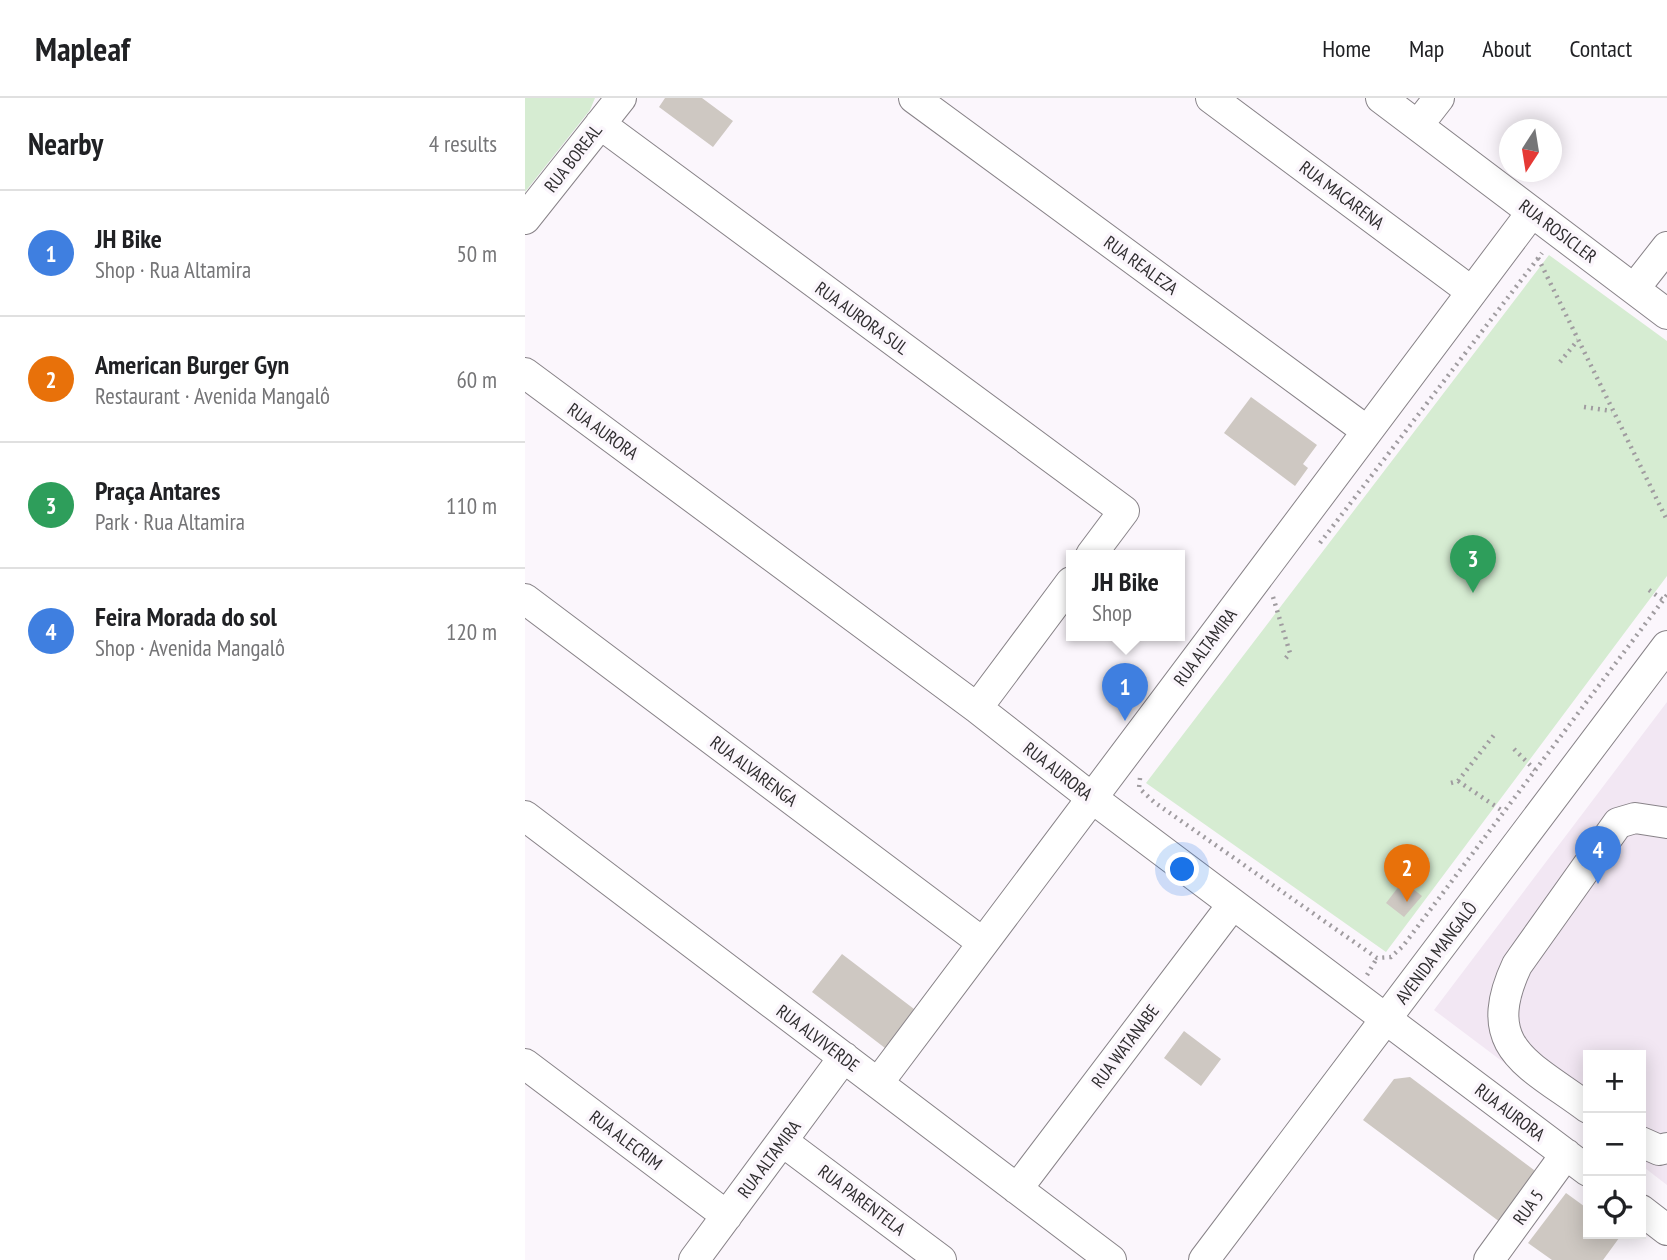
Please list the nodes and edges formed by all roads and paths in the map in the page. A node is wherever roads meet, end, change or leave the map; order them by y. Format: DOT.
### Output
graph roads {
  1 [pos="621,98"];
  2 [pos="914,98"];
  3 [pos="1211,98"];
  4 [pos="1381,98"];
  5 [pos="1439,98"];
  6 [pos="600,124"];
  7 [pos="1417,125"];
  8 [pos="1532,212"];
  9 [pos="525,219"];
  10 [pos="1667,247"];
  11 [pos="1542,252"];
  12 [pos="1538,258"];
  13 [pos="1634,289"];
  14 [pos="1472,292"];
  15 [pos="1667,314"];
  16 [pos="1578,340"];
  17 [pos="1560,362"];
  18 [pos="525,373"];
  19 [pos="1584,407"];
  20 [pos="1613,411"];
  21 [pos="1367,431"];
  22 [pos="1667,520"];
  23 [pos="1318,545"];
  24 [pos="1095,550"];
  25 [pos="1272,582"];
  26 [pos="1066,589"];
  27 [pos="1649,590"];
  28 [pos="1665,597"];
  29 [pos="525,599"];
  30 [pos="1276,601"];
  31 [pos="1267,612"];
  32 [pos="1667,646"];
  33 [pos="1286,659"];
  34 [pos="977,708"];
  35 [pos="1494,735"];
  36 [pos="1514,749"];
  37 [pos="1148,767"];
  38 [pos="1535,771"];
  39 [pos="1458,781"];
  40 [pos="1451,783"];
  41 [pos="1092,798"];
  42 [pos="1504,812"];
  43 [pos="525,816"];
  44 [pos="1667,823"];
  45 [pos="1233,904"];
  46 [pos="983,943"];
  47 [pos="1387,1018"];
  48 [pos="844,1058"];
  49 [pos="525,1064"];
  50 [pos="878,1083"];
  51 [pos="1583,1104"];
  52 [pos="782,1141"];
  53 [pos="1646,1144"];
  54 [pos="1667,1148"];
  55 [pos="1577,1163"];
  56 [pos="1017,1189"];
  57 [pos="1646,1214"];
  58 [pos="727,1216"];
  59 [pos="1667,1230"];
  60 [pos="694,1260"];
  61 [pos="941,1260"];
  62 [pos="1111,1260"];
  63 [pos="1204,1260"];
  64 [pos="1489,1260"];
  1 -- 6 [label="street, RUA BOREAL"];
  2 -- 21 [label="street, RUA REALEZA"];
  3 -- 14 [label="street, RUA MACARENA"];
  4 -- 7 [label="street, RUA ROSICLER"];
  5 -- 7 [label="street"];
  6 -- 9 [label="street, RUA BOREAL"];
  6 -- 24 [label="street, RUA AURORA SUL"];
  7 -- 8 [label="street, RUA ROSICLER"];
  8 -- 13 [label="street, RUA ROSICLER"];
  8 -- 14 [label="street, RUA ALTAMIRA"];
  10 -- 13 [label="street"];
  11 -- 12 [label="path"];
  12 -- 16 [label="path"];
  12 -- 23 [label="path"];
  13 -- 15 [label="street, RUA ROSICLER"];
  14 -- 21 [label="street, RUA ALTAMIRA"];
  16 -- 17 [label="path"];
  16 -- 20 [label="path"];
  18 -- 34 [label="street, RUA AURORA"];
  19 -- 20 [label="path"];
  20 -- 22 [label="path"];
  21 -- 25 [label="street, RUA ALTAMIRA"];
  25 -- 30 [label="path"];
  25 -- 30 [label="path"];
  25 -- 41 [label="street, RUA ALTAMIRA"];
  26 -- 34 [label="street"];
  27 -- 28 [label="path"];
  28 -- 38 [label="path"];
  29 -- 46 [label="street, RUA ALVARENGA"];
  30 -- 31 [label="path"];
  30 -- 33 [label="path"];
  32 -- 47 [label="street, AVENIDA MANGALÔ"];
  34 -- 41 [label="street, RUA AURORA"];
  35 -- 39 [label="path"];
  36 -- 38 [label="path"];
  37 -- 42 [label="path"];
  38 -- 42 [label="path"];
  39 -- 40 [label="path"];
  39 -- 42 [label="path"];
  41 -- 45 [label="street, RUA AURORA"];
  41 -- 46 [label="street, RUA ALTAMIRA"];
  43 -- 48 [label="street, RUA ALVIVERDE"];
  44 -- 51 [label="street"];
  45 -- 47 [label="street, RUA AURORA"];
  45 -- 56 [label="street, RUA WATANABE"];
  46 -- 50 [label="street, RUA ALTAMIRA"];
  47 -- 55 [label="street, RUA AURORA"];
  47 -- 63 [label="street, AVENIDA MANGALÔ"];
  48 -- 50 [label="street, RUA ALVIVERDE"];
  48 -- 52 [label="street, RUA ALTAMIRA"];
  49 -- 58 [label="street, RUA ALECRIM"];
  50 -- 56 [label="street, RUA ALVIVERDE"];
  52 -- 58 [label="street, RUA ALTAMIRA"];
  52 -- 61 [label="street, RUA PARENTELA"];
  53 -- 54 [label="street"];
  55 -- 64 [label="street, RUA 5"];
  56 -- 62 [label="street, RUA ALVIVERDE"];
  57 -- 59 [label="street"];
  58 -- 60 [label="street, RUA ALTAMIRA"];
}
